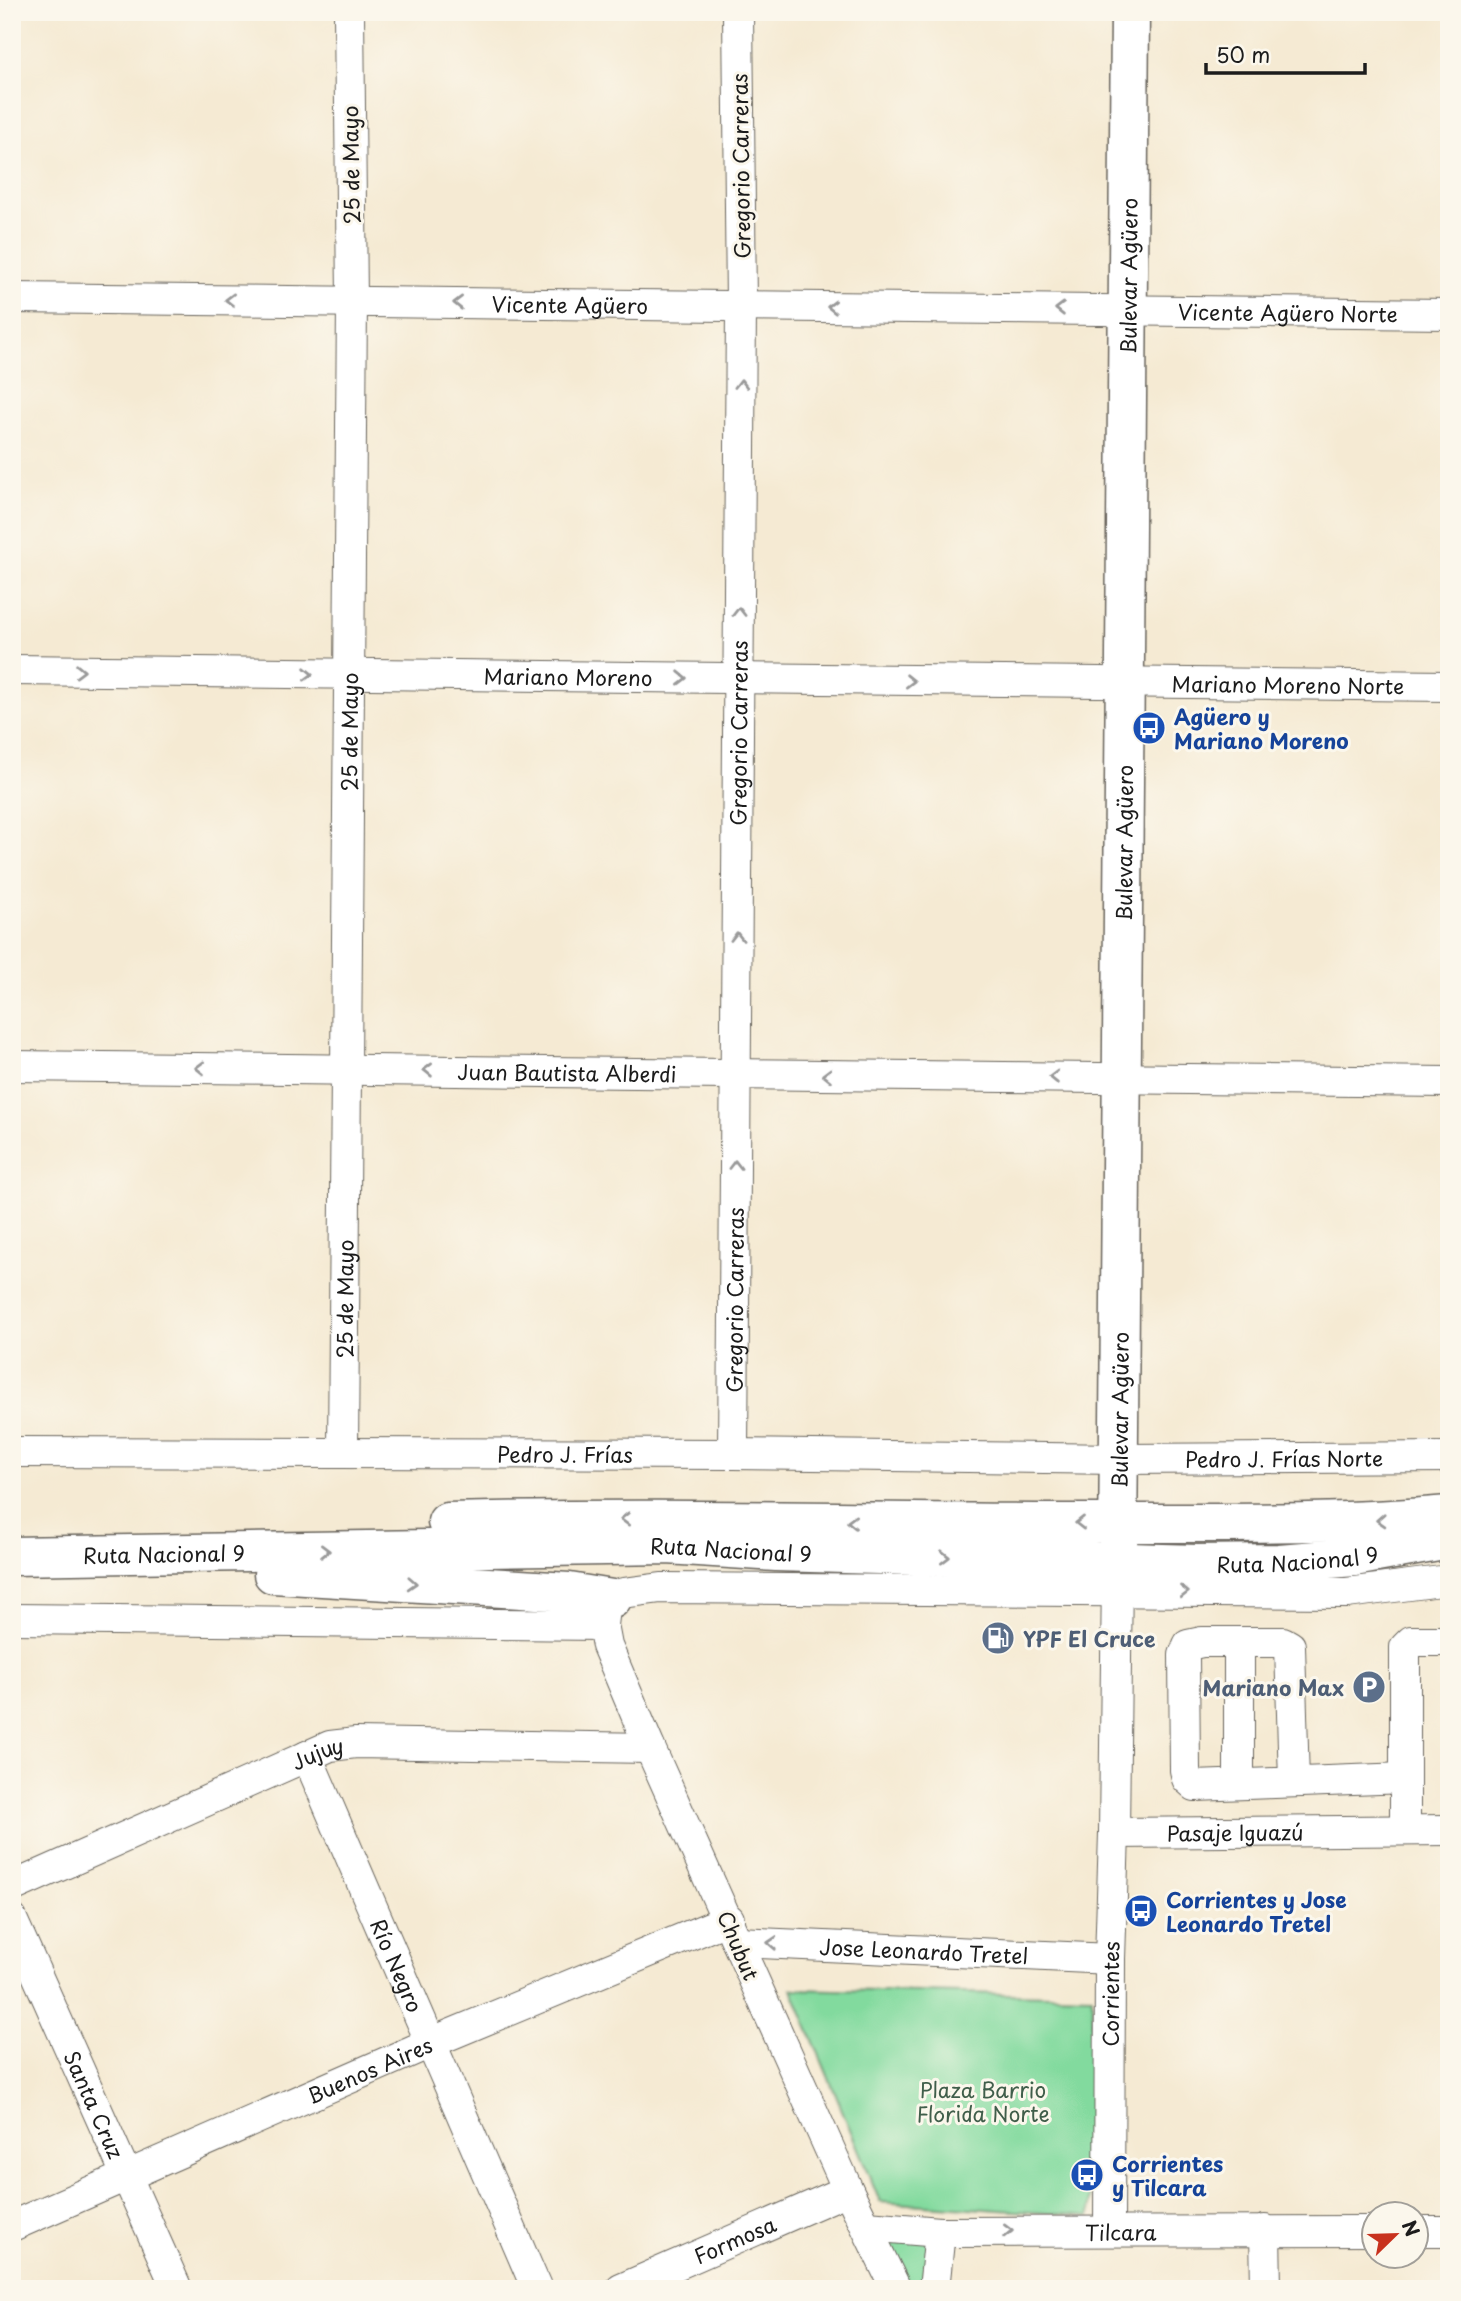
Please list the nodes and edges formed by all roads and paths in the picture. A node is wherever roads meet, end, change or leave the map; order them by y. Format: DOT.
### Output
graph roads {
  1 [pos="349,12"];
  2 [pos="738,12"];
  3 [pos="1130,12"];
  4 [pos="12,298"];
  5 [pos="352,301"];
  6 [pos="741,306"];
  7 [pos="1128,310"];
  8 [pos="1449,314"];
  9 [pos="12,670"];
  10 [pos="349,674"];
  11 [pos="739,679"];
  12 [pos="1125,683"];
  13 [pos="1449,687"];
  14 [pos="12,1066"];
  15 [pos="346,1070"];
  16 [pos="736,1074"];
  17 [pos="1122,1078"];
  18 [pos="1449,1082"];
  19 [pos="12,1452"];
  20 [pos="343,1453"];
  21 [pos="733,1454"];
  22 [pos="1449,1457"];
  23 [pos="1119,1459"];
  24 [pos="1449,1515"];
  25 [pos="12,1531"];
  26 [pos="1449,1540"];
  27 [pos="76,1555"];
  28 [pos="12,1556"];
  29 [pos="1117,1558"];
  30 [pos="1449,1580"];
  31 [pos="608,1612"];
  32 [pos="12,1619"];
  33 [pos="1449,1641"];
  34 [pos="1239,1642"];
  35 [pos="650,1748"];
  36 [pos="307,1756"];
  37 [pos="1405,1778"];
  38 [pos="1294,1782"];
  39 [pos="1239,1784"];
  40 [pos="1405,1830"];
  41 [pos="1449,1830"];
  42 [pos="1114,1833"];
  43 [pos="12,1887"];
  44 [pos="12,1919"];
  45 [pos="733,1931"];
  46 [pos="1110,1959"];
  47 [pos="430,2043"];
  48 [pos="127,2177"];
  49 [pos="848,2190"];
  50 [pos="12,2226"];
  51 [pos="867,2226"];
  52 [pos="1109,2230"];
  53 [pos="1265,2230"];
  54 [pos="1360,2231"];
  55 [pos="1430,2231"];
  56 [pos="1449,2231"];
  57 [pos="940,2232"];
  58 [pos="177,2289"];
  59 [pos="537,2289"];
  60 [pos="621,2289"];
  61 [pos="896,2289"];
  62 [pos="934,2289"];
  63 [pos="1266,2289"];
  1 -- 5 [label="street, 25 de Mayo"];
  2 -- 6 [label="street, Gregorio Carreras"];
  3 -- 7 [label="main road, Bulevar Agüero"];
  5 -- 4 [label="street, Vicente Agüero, one-way"];
  6 -- 5 [label="street, Vicente Agüero, one-way"];
  5 -- 10 [label="street, 25 de Mayo"];
  7 -- 6 [label="street, Vicente Agüero, one-way"];
  11 -- 6 [label="street, Gregorio Carreras, one-way"];
  7 -- 8 [label="street, Vicente Agüero Norte"];
  7 -- 12 [label="main road, Bulevar Agüero"];
  9 -- 10 [label="street, Mariano Moreno, one-way"];
  10 -- 11 [label="street, Mariano Moreno, one-way"];
  10 -- 15 [label="street, 25 de Mayo"];
  11 -- 12 [label="street, Mariano Moreno, one-way"];
  16 -- 11 [label="street, Gregorio Carreras, one-way"];
  12 -- 13 [label="street, Mariano Moreno Norte"];
  12 -- 17 [label="main road, Bulevar Agüero"];
  15 -- 14 [label="street, Juan Bautista Alberdi, one-way"];
  16 -- 15 [label="street, Juan Bautista Alberdi, one-way"];
  15 -- 20 [label="street, 25 de Mayo"];
  17 -- 16 [label="street, Juan Bautista Alberdi, one-way"];
  21 -- 16 [label="street, Gregorio Carreras, one-way"];
  17 -- 18 [label="street, Juan Bautista Alberdi"];
  17 -- 23 [label="main road, Bulevar Agüero"];
  19 -- 20 [label="street, Pedro J. Frías"];
  20 -- 21 [label="street, Pedro J. Frías"];
  21 -- 23 [label="street, Pedro J. Frías"];
  22 -- 23 [label="street, Pedro J. Frías Norte"];
  23 -- 29 [label="main road, Bulevar Agüero"];
  24 -- 29 [label="main road, Ruta Nacional 9, one-way"];
  29 -- 25 [label="main road, Ruta Nacional 9, one-way"];
  26 -- 29 [label="main road, Ruta Nacional 9"];
  27 -- 28 [label="main road, Ruta Nacional 9"];
  27 -- 29 [label="main road, Ruta Nacional 9, one-way"];
  27 -- 31 [label="main road, one-way"];
  29 -- 30 [label="street, one-way"];
  29 -- 31 [label="street"];
  29 -- 42 [label="street, Corrientes"];
  31 -- 32 [label="street"];
  31 -- 35 [label="street, Chubut"];
  33 -- 37 [label="street"];
  34 -- 38 [label="street"];
  34 -- 39 [label="street"];
  34 -- 39 [label="street"];
  35 -- 36 [label="street, Jujuy"];
  35 -- 45 [label="street, Chubut"];
  36 -- 43 [label="street, Jujuy"];
  36 -- 47 [label="street, Río Negro"];
  37 -- 38 [label="street"];
  37 -- 40 [label="street"];
  38 -- 39 [label="street"];
  40 -- 41 [label="street, Pasaje Iguazú"];
  40 -- 42 [label="street, Pasaje Iguazú"];
  42 -- 46 [label="street, Corrientes"];
  44 -- 48 [label="street, Santa Cruz"];
  46 -- 45 [label="street, Jose Leonardo Tretel, one-way"];
  45 -- 47 [label="street, Buenos Aires"];
  45 -- 49 [label="street, Chubut"];
  46 -- 52 [label="street, Corrientes"];
  47 -- 48 [label="street, Buenos Aires"];
  47 -- 59 [label="street, Río Negro"];
  48 -- 50 [label="street, Buenos Aires"];
  48 -- 58 [label="street, Santa Cruz"];
  49 -- 51 [label="street, Chubut"];
  49 -- 60 [label="street, Formosa"];
  51 -- 57 [label="street, Tilcara"];
  51 -- 61 [label="street, Chubut"];
  52 -- 53 [label="street, Tilcara"];
  57 -- 52 [label="street, Tilcara, one-way"];
  53 -- 54 [label="street, Tilcara"];
  53 -- 63 [label="street"];
  55 -- 56 [label="street"];
  57 -- 62 [label="street"];
}
